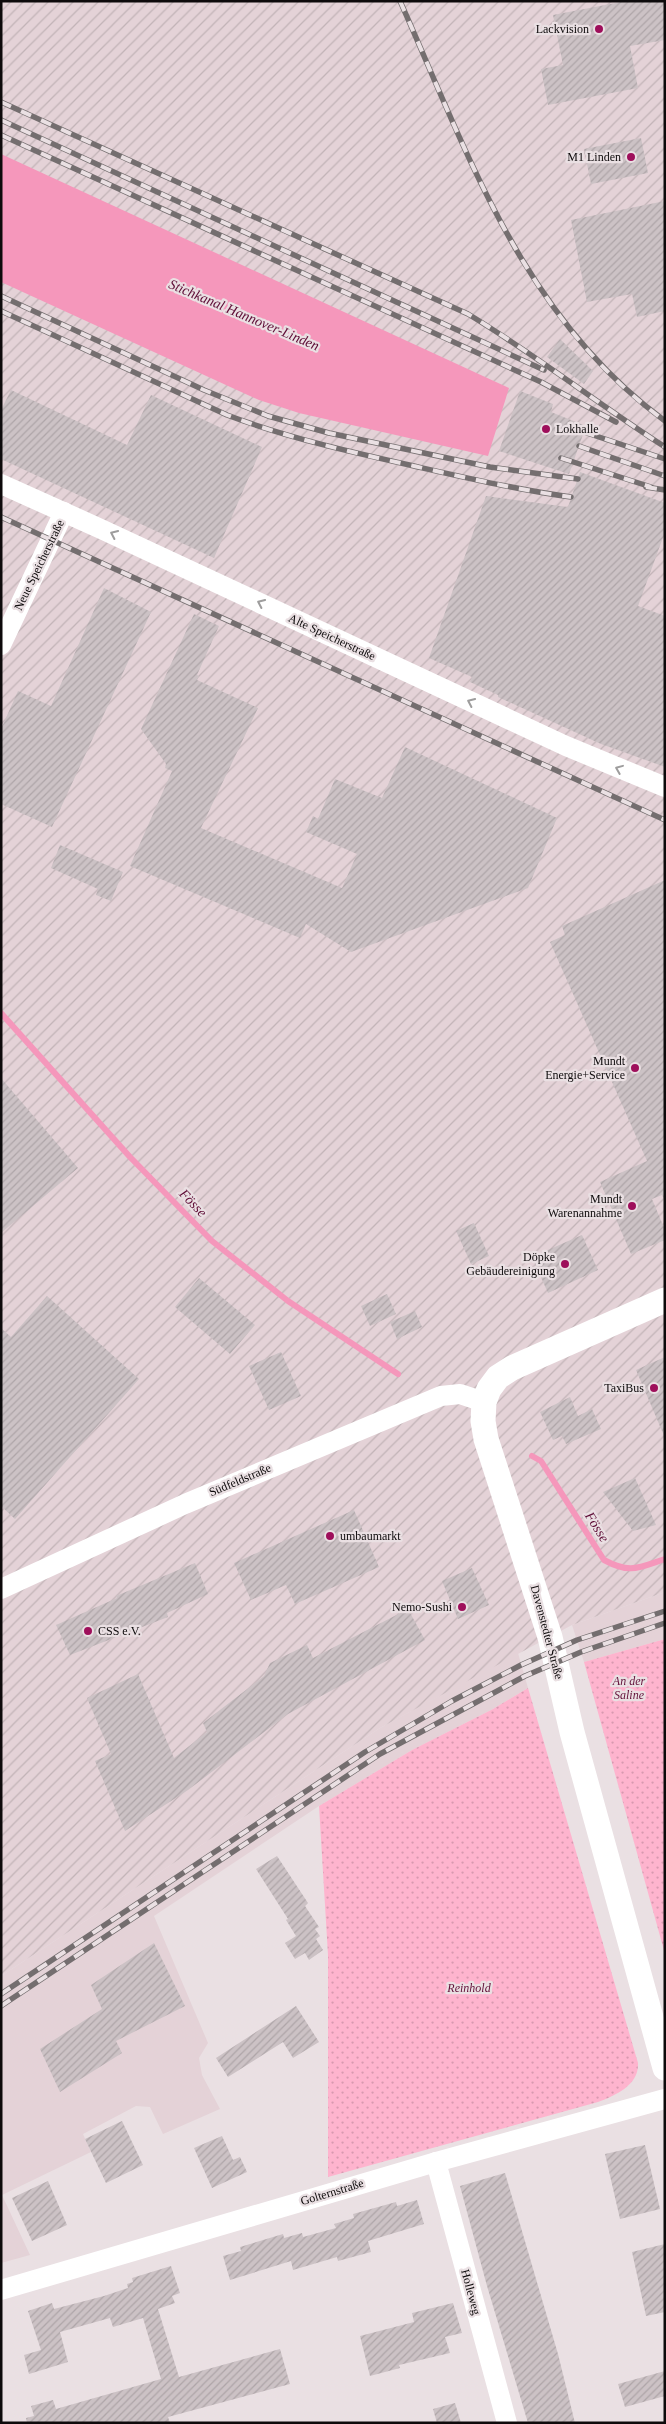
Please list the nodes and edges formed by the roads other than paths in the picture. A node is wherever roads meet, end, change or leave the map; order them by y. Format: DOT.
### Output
graph roads {
  1 [pos="1,484"];
  2 [pos="64,512"];
  3 [pos="1,645"];
  4 [pos="665,787"];
  5 [pos="665,1300"];
  6 [pos="484,1402"];
  7 [pos="1,1589"];
  8 [pos="665,2068"];
  9 [pos="665,2099"];
  10 [pos="436,2162"];
  11 [pos="1,2290"];
  12 [pos="507,2423"];
  1 -- 2 [label="street, Alte Speicherstraße"];
  2 -- 3 [label="street, Neue Speicherstraße"];
  4 -- 2 [label="street, Alte Speicherstraße, one-way"];
  5 -- 6 [label="street, Davenstedter Straße"];
  6 -- 7 [label="street, Südfeldstraße"];
  6 -- 8 [label="street, Davenstedter Straße"];
  9 -- 10 [label="street, Golternstraße"];
  10 -- 11 [label="street, Golternstraße"];
  10 -- 12 [label="street, Holleweg"];
}
